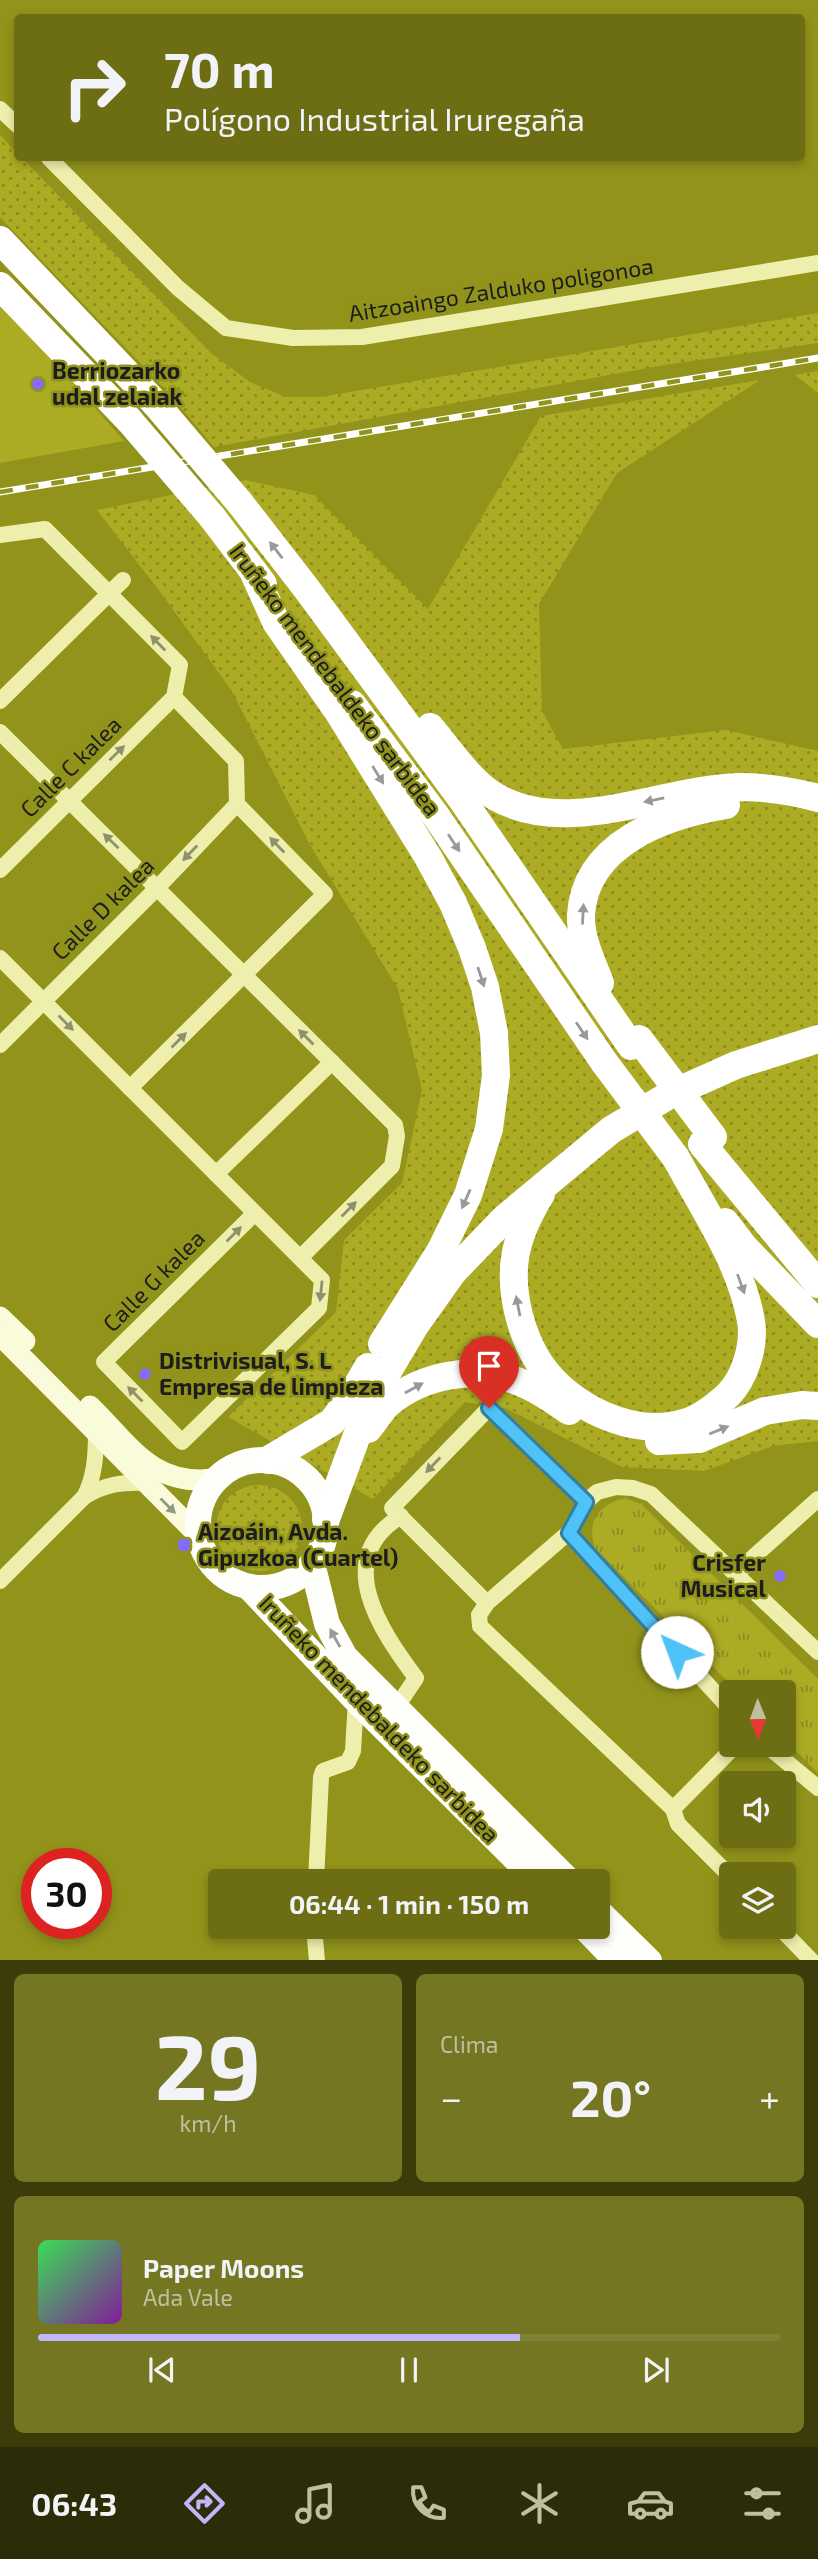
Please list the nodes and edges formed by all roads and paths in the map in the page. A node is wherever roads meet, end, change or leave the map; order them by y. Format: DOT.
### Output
graph roads {
  1 [pos="0,109"];
  2 [pos="14,122"];
  3 [pos="51,161"];
  4 [pos="0,240"];
  5 [pos="818,263"];
  6 [pos="0,286"];
  7 [pos="0,535"];
  8 [pos="253,571"];
  9 [pos="123,580"];
  10 [pos="306,588"];
  11 [pos="110,593"];
  12 [pos="174,697"];
  13 [pos="0,701"];
  14 [pos="0,732"];
  15 [pos="818,798"];
  16 [pos="69,800"];
  17 [pos="237,804"];
  18 [pos="818,814"];
  19 [pos="0,870"];
  20 [pos="158,887"];
  21 [pos="0,958"];
  22 [pos="244,975"];
  23 [pos="44,1001"];
  24 [pos="818,1028"];
  25 [pos="628,1037"];
  26 [pos="818,1039"];
  27 [pos="0,1045"];
  28 [pos="818,1049"];
  29 [pos="332,1062"];
  30 [pos="736,1065"];
  31 [pos="130,1088"];
  32 [pos="707,1141"];
  33 [pos="676,1158"];
  34 [pos="216,1174"];
  35 [pos="551,1179"];
  36 [pos="256,1213"];
  37 [pos="301,1257"];
  38 [pos="818,1257"];
  39 [pos="818,1284"];
  40 [pos="0,1317"];
  41 [pos="818,1324"];
  42 [pos="0,1335"];
  43 [pos="382,1344"];
  44 [pos="818,1406"];
  45 [pos="96,1431"];
  46 [pos="349,1453"];
  47 [pos="268,1460"];
  48 [pos="214,1479"];
  49 [pos="147,1483"];
  50 [pos="84,1497"];
  51 [pos="818,1499"];
  52 [pos="586,1502"];
  53 [pos="401,1516"];
  54 [pos="326,1519"];
  55 [pos="569,1533"];
  56 [pos="199,1536"];
  57 [pos="312,1563"];
  58 [pos="738,1574"];
  59 [pos="0,1581"];
  60 [pos="249,1587"];
  61 [pos="487,1603"];
  62 [pos="818,1652"];
  63 [pos="719,1697"];
  64 [pos="356,1700"];
  65 [pos="396,1708"];
  66 [pos="724,1757"];
  67 [pos="781,1757"];
  68 [pos="818,1788"];
  69 [pos="673,1810"];
  70 [pos="719,1865"];
  71 [pos="317,1869"];
  72 [pos="526,1869"];
  73 [pos="557,1869"];
  74 [pos="610,1923"];
  75 [pos="315,1939"];
  76 [pos="596,1939"];
  77 [pos="791,1939"];
  78 [pos="317,1960"];
  79 [pos="616,1960"];
  80 [pos="648,1960"];
  81 [pos="812,1960"];
  1 -- 2 [label="street"];
  3 -- 5 [label="street, Aitzoaingo Zalduko poligonoa"];
  10 -- 4 [label="highway, Iruñeko mendebaldeko sarbidea, one-way, bridge"];
  6 -- 8 [label="highway, Iruñeko mendebaldeko sarbidea, bridge"];
  7 -- 11 [label="street"];
  8 -- 33 [label="highway, Iruñeko mendebaldeko sarbidea, one-way, bridge"];
  8 -- 43 [label="highway, one-way"];
  9 -- 11 [label="street"];
  15 -- 10 [label="highway, one-way"];
  10 -- 25 [label="highway, Iruñeko mendebaldeko sarbidea"];
  12 -- 11 [label="street, one-way"];
  11 -- 13 [label="street"];
  16 -- 12 [label="street, Calle C kalea, one-way"];
  12 -- 17 [label="street"];
  14 -- 16 [label="street"];
  16 -- 19 [label="street, Calle C kalea"];
  20 -- 16 [label="street, one-way"];
  17 -- 20 [label="street, Calle D kalea, one-way"];
  22 -- 17 [label="street, one-way"];
  25 -- 18 [label="highway, one-way"];
  20 -- 22 [label="street"];
  20 -- 23 [label="street, Calle D kalea"];
  21 -- 23 [label="street"];
  29 -- 22 [label="street, one-way"];
  31 -- 22 [label="street, one-way"];
  23 -- 27 [label="street, Calle D kalea"];
  23 -- 31 [label="street, one-way"];
  24 -- 43 [label="highway"];
  25 -- 32 [label="highway, bridge"];
  26 -- 30 [label="highway"];
  28 -- 30 [label="highway"];
  29 -- 34 [label="street"];
  37 -- 29 [label="street, one-way"];
  30 -- 35 [label="highway"];
  31 -- 34 [label="street"];
  32 -- 38 [label="highway"];
  32 -- 39 [label="highway"];
  33 -- 35 [label="highway, one-way"];
  33 -- 41 [label="highway"];
  34 -- 36 [label="street"];
  35 -- 46 [label="highway"];
  36 -- 37 [label="street"];
  37 -- 36 [label="street, Calle G kalea, one-way"];
  40 -- 48 [label="main road"];
  42 -- 45 [label="main road"];
  43 -- 47 [label="highway"];
  46 -- 44 [label="highway, one-way"];
  45 -- 49 [label="main road"];
  45 -- 50 [label="street"];
  46 -- 54 [label="highway"];
  47 -- 48 [label="highway"];
  47 -- 54 [label="highway"];
  48 -- 56 [label="highway"];
  49 -- 50 [label="street"];
  49 -- 56 [label="main road, one-way"];
  50 -- 59 [label="street"];
  51 -- 58 [label="street"];
  52 -- 53 [label="street, one-way"];
  52 -- 55 [label="street"];
  52 -- 58 [label="street"];
  53 -- 61 [label="street"];
  53 -- 65 [label="street"];
  54 -- 57 [label="highway"];
  55 -- 61 [label="street"];
  55 -- 63 [label="street"];
  56 -- 60 [label="highway"];
  57 -- 60 [label="highway"];
  65 -- 57 [label="highway, Iruñeko mendebaldeko sarbidea, one-way"];
  58 -- 62 [label="street"];
  60 -- 64 [label="highway, Iruñeko mendebaldeko sarbidea"];
  61 -- 69 [label="street"];
  64 -- 71 [label="street"];
  64 -- 72 [label="highway, Iruñeko mendebaldeko sarbidea"];
  65 -- 73 [label="highway, Iruñeko mendebaldeko sarbidea"];
  66 -- 69 [label="street"];
  67 -- 68 [label="street"];
  69 -- 70 [label="street"];
  74 -- 80 [label="highway"];
  75 -- 78 [label="street"];
  76 -- 79 [label="highway"];
  77 -- 81 [label="street"];
}
